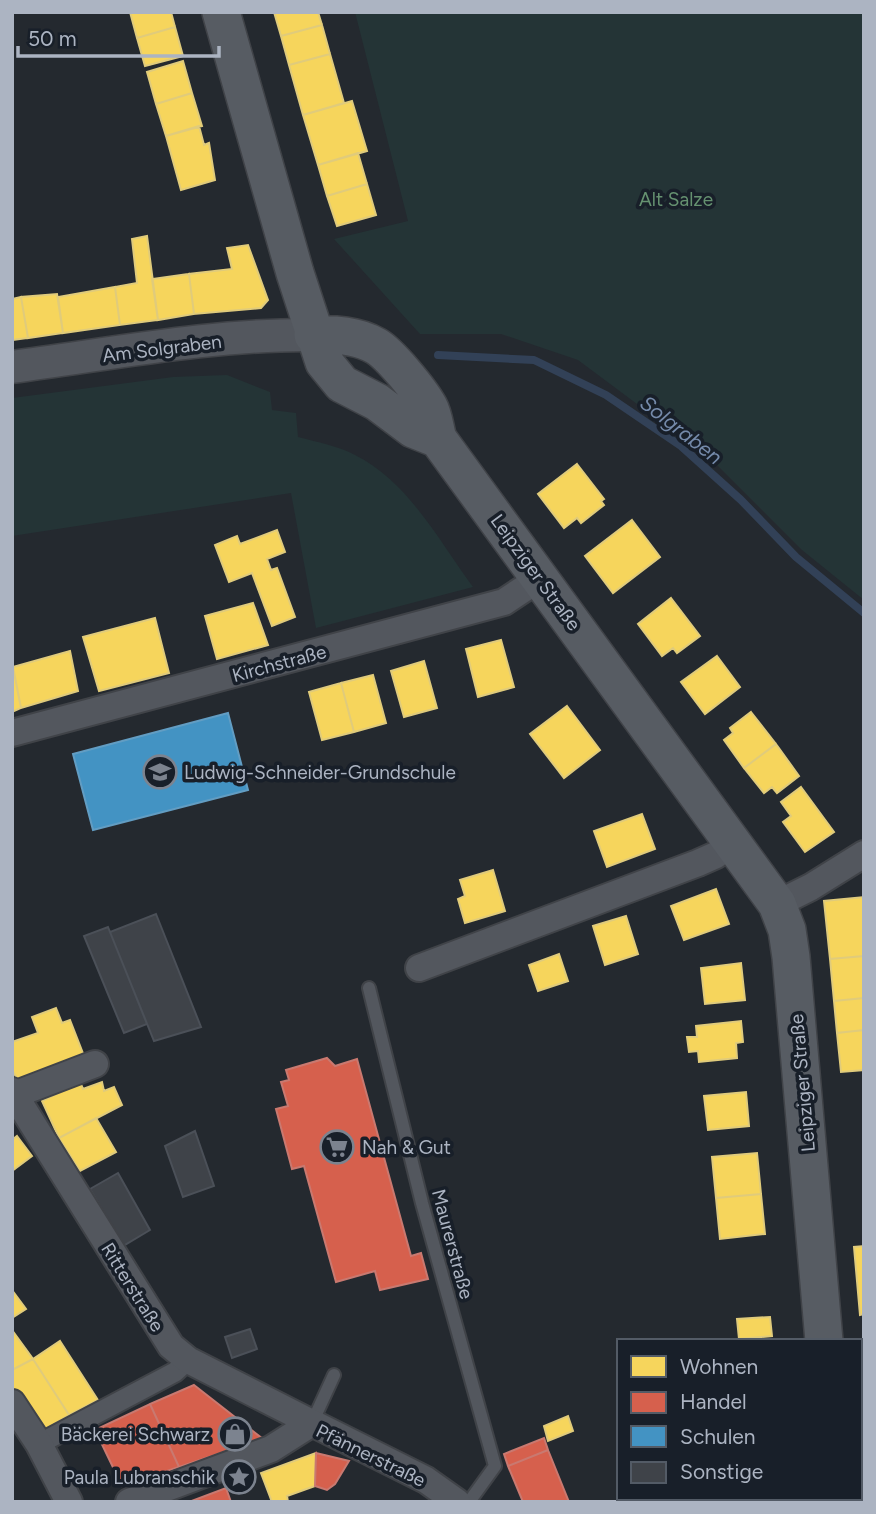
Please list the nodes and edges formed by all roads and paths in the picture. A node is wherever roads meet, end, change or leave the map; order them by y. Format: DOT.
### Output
graph roads {
  1 [pos="221,12"];
  2 [pos="313,335"];
  3 [pos="12,367"];
  4 [pos="438,439"];
  5 [pos="540,578"];
  6 [pos="12,733"];
  7 [pos="734,840"];
  8 [pos="864,854"];
  9 [pos="777,904"];
  10 [pos="419,968"];
  11 [pos="369,988"];
  12 [pos="94,1065"];
  13 [pos="13,1093"];
  14 [pos="824,1339"];
  15 [pos="188,1360"];
  16 [pos="334,1375"];
  17 [pos="12,1403"];
  18 [pos="312,1423"];
  19 [pos="39,1444"];
  20 [pos="69,1502"];
  21 [pos="129,1502"];
  22 [pos="457,1502"];
  23 [pos="469,1502"];
  1 -- 2 [label="main road, Leipziger Straße"];
  2 -- 3 [label="street, Am Solgraben"];
  2 -- 4 [label="main road, Leipziger Straße"];
  2 -- 4 [label="main road, Leipziger Straße"];
  4 -- 5 [label="main road, Leipziger Straße"];
  5 -- 6 [label="street, Kirchstraße"];
  5 -- 7 [label="main road, Leipziger Straße"];
  7 -- 9 [label="main road, Leipziger Straße"];
  7 -- 10 [label="street"];
  8 -- 9 [label="street"];
  9 -- 14 [label="main road, Leipziger Straße"];
  11 -- 23 [label="lane, Maurerstraße"];
  12 -- 13 [label="street"];
  13 -- 15 [label="street, Ritterstraße"];
  15 -- 18 [label="street, Ritterstraße"];
  15 -- 19 [label="street"];
  16 -- 18 [label="lane"];
  17 -- 19 [label="street"];
  18 -- 21 [label="street, Pfännerstraße"];
  18 -- 22 [label="street, Pfännerstraße"];
  19 -- 20 [label="street"];
}
